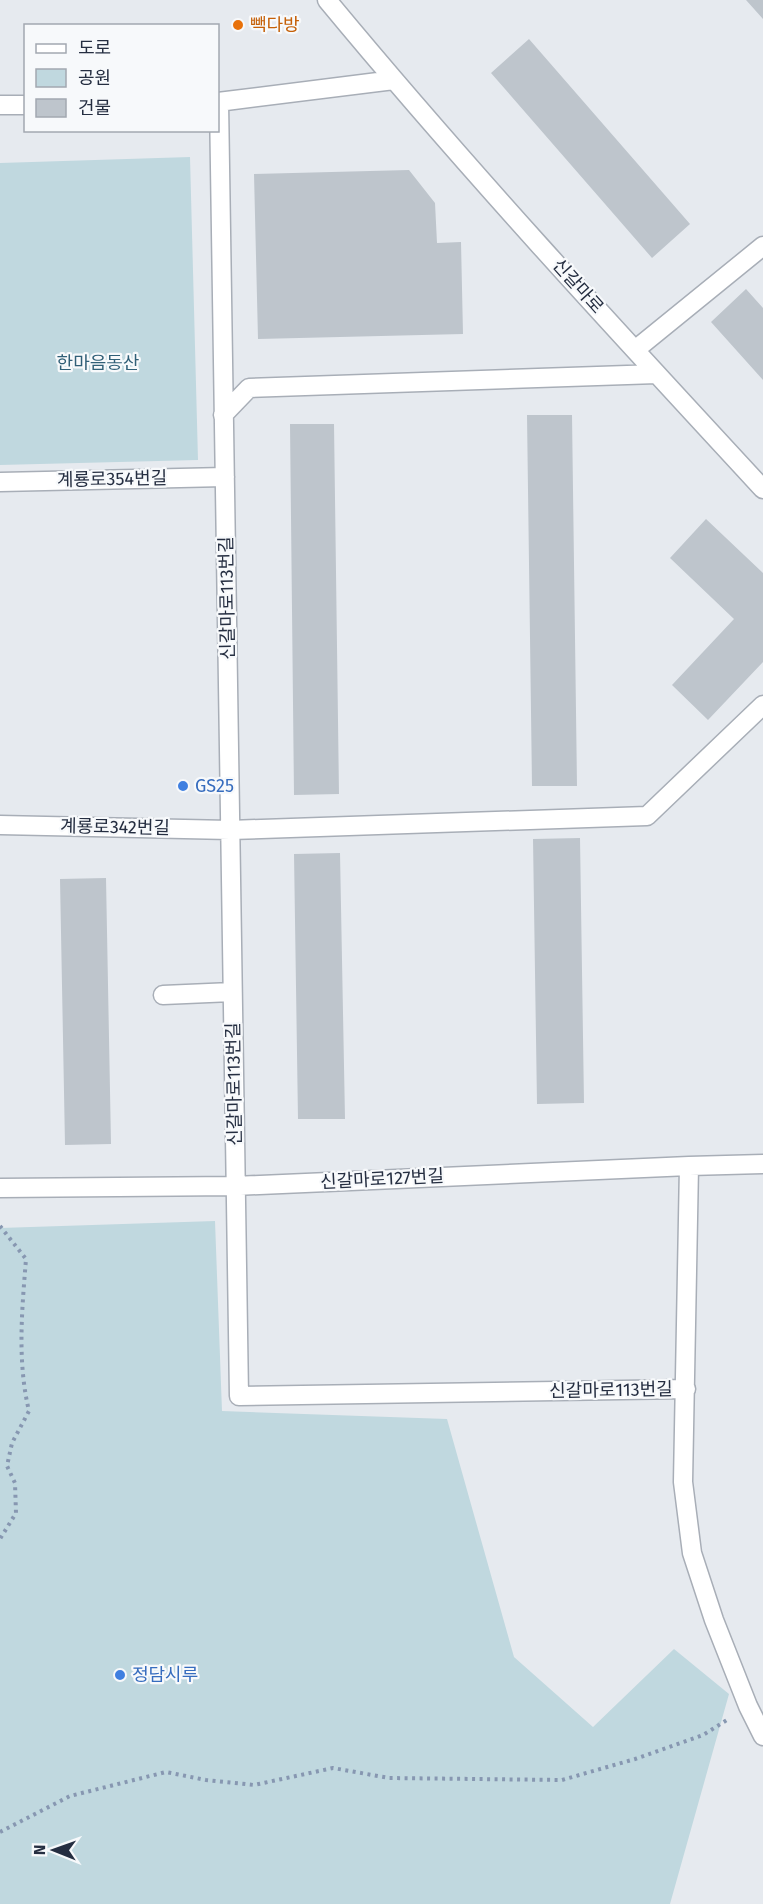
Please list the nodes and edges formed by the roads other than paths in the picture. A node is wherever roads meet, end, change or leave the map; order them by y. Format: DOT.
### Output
graph roads {
  1 [pos="327,0"];
  2 [pos="394,80"];
  3 [pos="219,102"];
  4 [pos="0,105"];
  5 [pos="24,105"];
  6 [pos="219,132"];
  7 [pos="763,246"];
  8 [pos="635,350"];
  9 [pos="657,374"];
  10 [pos="224,415"];
  11 [pos="225,477"];
  12 [pos="0,482"];
  13 [pos="763,489"];
  14 [pos="763,705"];
  15 [pos="0,825"];
  16 [pos="230,830"];
  17 [pos="232,992"];
  18 [pos="163,995"];
  19 [pos="763,1164"];
  20 [pos="689,1166"];
  21 [pos="235,1186"];
  22 [pos="0,1188"];
  23 [pos="686,1389"];
  24 [pos="763,1736"];
  1 -- 2 [label="street, 신갈마로"];
  2 -- 3 [label="street"];
  2 -- 8 [label="street, 신갈마로"];
  4 -- 5 [label="street"];
  6 -- 10 [label="street, 신갈마로113번길"];
  7 -- 8 [label="street"];
  8 -- 9 [label="street, 신갈마로"];
  9 -- 10 [label="street"];
  9 -- 13 [label="street, 신갈마로"];
  10 -- 11 [label="street, 신갈마로113번길"];
  11 -- 12 [label="street, 계룡로354번길"];
  11 -- 16 [label="street, 신갈마로113번길"];
  14 -- 16 [label="street, 계룡로342번길"];
  15 -- 16 [label="street, 계룡로342번길"];
  16 -- 17 [label="street, 신갈마로113번길"];
  17 -- 18 [label="street"];
  17 -- 21 [label="street, 신갈마로113번길"];
  19 -- 20 [label="street, 신갈마로127번길"];
  20 -- 21 [label="street, 신갈마로127번길"];
  20 -- 23 [label="street, 신갈마로113번길"];
  21 -- 22 [label="street, 신갈마로127번길"];
  21 -- 23 [label="street, 신갈마로113번길"];
  23 -- 24 [label="street"];
}
